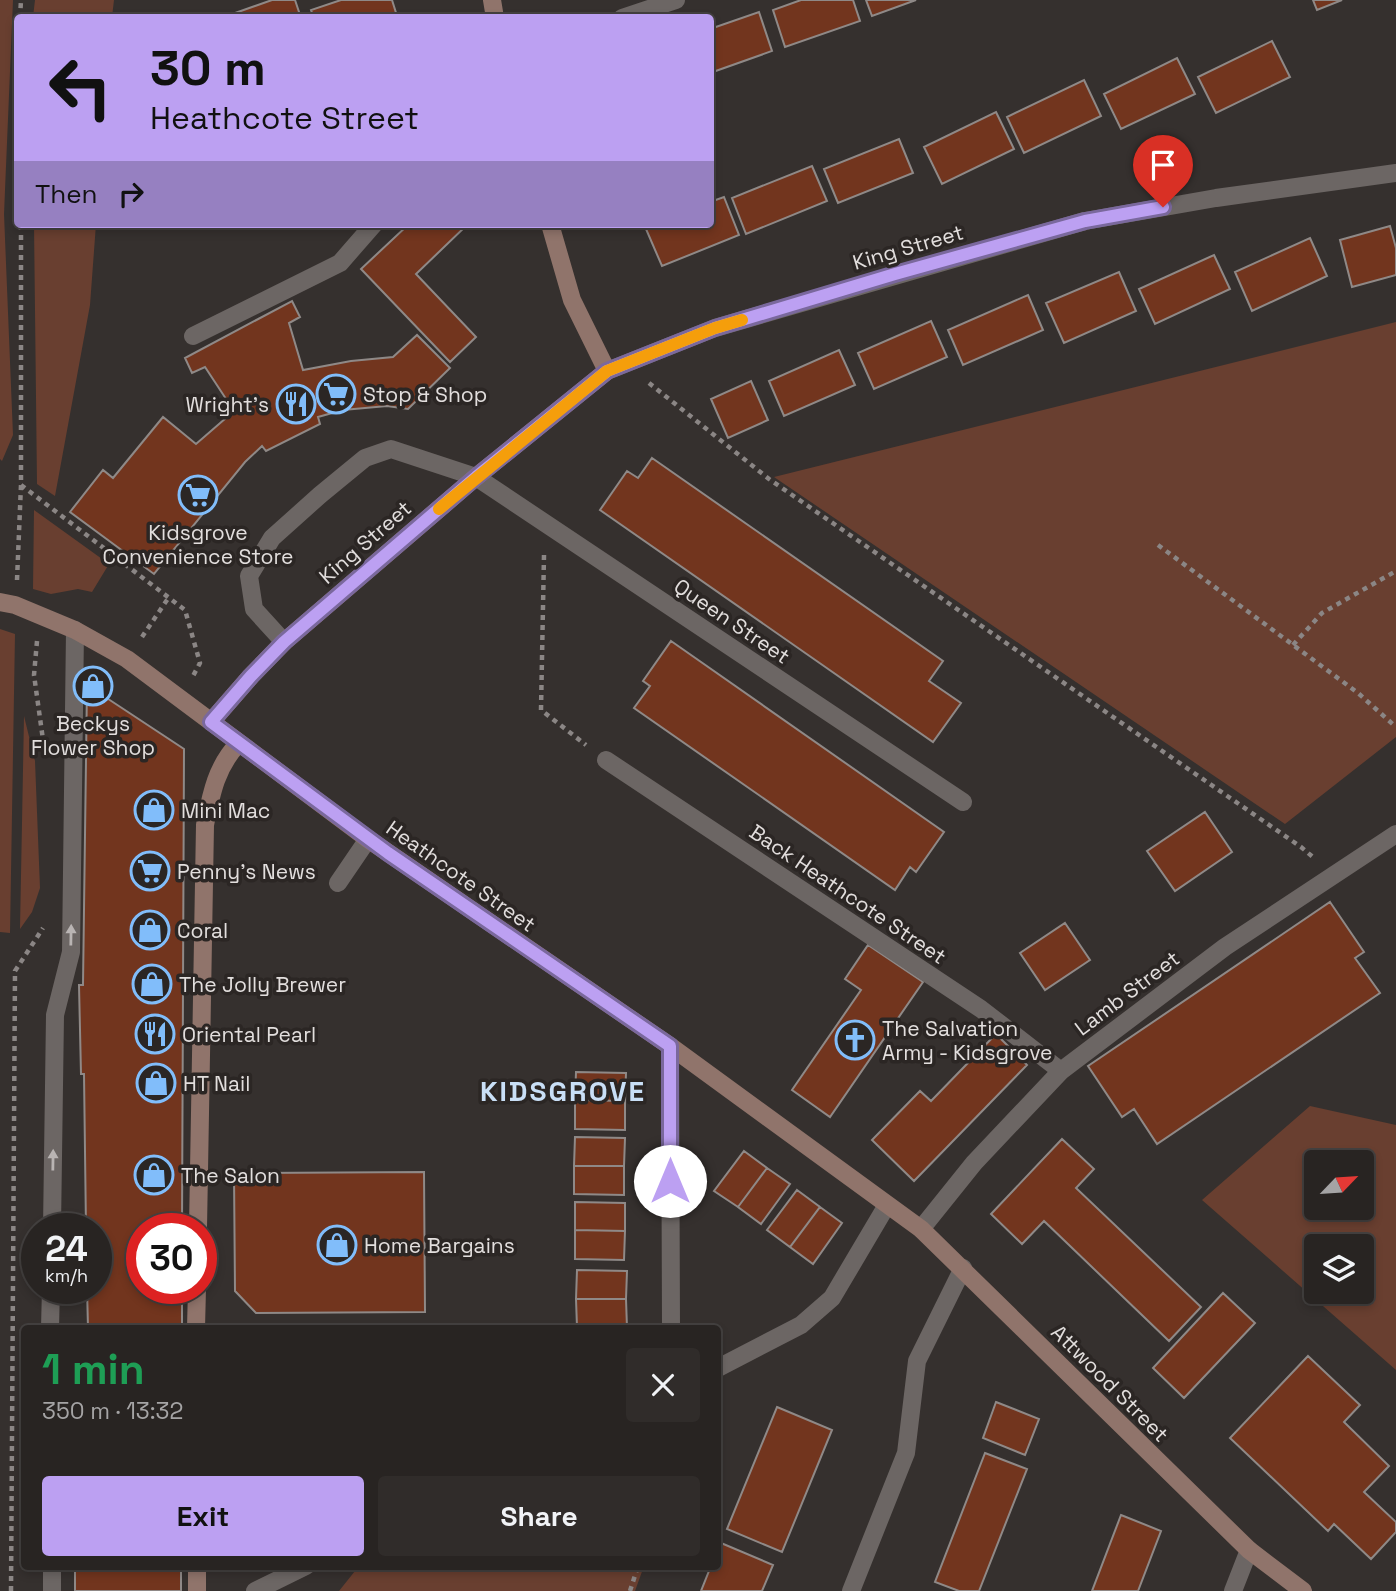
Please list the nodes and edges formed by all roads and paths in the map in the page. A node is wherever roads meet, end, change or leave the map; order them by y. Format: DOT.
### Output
graph roads {
  1 [pos="676,0"];
  2 [pos="634,14"];
  3 [pos="1396,173"];
  4 [pos="21,228"];
  5 [pos="371,228"];
  6 [pos="552,228"];
  7 [pos="193,336"];
  8 [pos="624,364"];
  9 [pos="607,371"];
  10 [pos="476,477"];
  11 [pos="21,485"];
  12 [pos="544,523"];
  13 [pos="1158,545"];
  14 [pos="1396,571"];
  15 [pos="169,597"];
  16 [pos="8,604"];
  17 [pos="75,630"];
  18 [pos="284,642"];
  19 [pos="1293,645"];
  20 [pos="127,659"];
  21 [pos="200,663"];
  22 [pos="211,722"];
  23 [pos="1396,727"];
  24 [pos="238,744"];
  25 [pos="606,760"];
  26 [pos="963,802"];
  27 [pos="1396,834"];
  28 [pos="368,839"];
  29 [pos="1333,875"];
  30 [pos="338,883"];
  31 [pos="670,1046"];
  32 [pos="1060,1071"];
  33 [pos="887,1205"];
  34 [pos="52,1213"];
  35 [pos="198,1213"];
  36 [pos="921,1229"];
  37 [pos="963,1269"];
  38 [pos="51,1304"];
  39 [pos="197,1304"];
  40 [pos="50,1325"];
  41 [pos="196,1325"];
  42 [pos="671,1325"];
  43 [pos="721,1366"];
  44 [pos="1249,1550"];
  45 [pos="52,1570"];
  46 [pos="197,1570"];
  47 [pos="298,1570"];
  48 [pos="637,1570"];
  49 [pos="52,1591"];
  50 [pos="197,1591"];
  51 [pos="255,1591"];
  52 [pos="630,1591"];
  53 [pos="851,1591"];
  54 [pos="1233,1591"];
  55 [pos="1303,1591"];
  1 -- 2 [label="street"];
  3 -- 8 [label="street, King Street"];
  4 -- 11 [label="path"];
  5 -- 7 [label="street"];
  6 -- 9 [label="street"];
  8 -- 9 [label="street, King Street"];
  8 -- 29 [label="path"];
  9 -- 10 [label="street, King Street"];
  10 -- 12 [label="street, Queen Street"];
  10 -- 18 [label="street, King Street"];
  10 -- 18 [label="street"];
  11 -- 15 [label="path"];
  11 -- 16 [label="path"];
  12 -- 25 [label="path"];
  12 -- 26 [label="street, Queen Street"];
  13 -- 19 [label="path"];
  14 -- 19 [label="path"];
  15 -- 20 [label="path"];
  15 -- 21 [label="path"];
  16 -- 17 [label="street, Heathcote Street"];
  17 -- 20 [label="street, Heathcote Street"];
  34 -- 17 [label="street, one-way"];
  18 -- 22 [label="street, King Street"];
  19 -- 23 [label="path"];
  20 -- 22 [label="street, Heathcote Street"];
  22 -- 24 [label="street, Heathcote Street"];
  24 -- 28 [label="street, Heathcote Street"];
  24 -- 35 [label="street"];
  25 -- 32 [label="street, Back Heathcote Street"];
  27 -- 29 [label="street, Lamb Street"];
  28 -- 30 [label="street"];
  28 -- 31 [label="street, Heathcote Street"];
  29 -- 32 [label="street, Lamb Street"];
  31 -- 33 [label="street, Heathcote Street"];
  31 -- 42 [label="street"];
  32 -- 36 [label="street, Lamb Street"];
  33 -- 36 [label="street, Attwood Street"];
  33 -- 43 [label="street"];
  36 -- 37 [label="street, Attwood Street"];
  37 -- 44 [label="street, Attwood Street"];
  37 -- 53 [label="street"];
  38 -- 40 [label="street"];
  39 -- 41 [label="street"];
  44 -- 54 [label="street"];
  44 -- 55 [label="street, Attwood Street"];
  45 -- 49 [label="street"];
  46 -- 50 [label="street"];
  47 -- 51 [label="street"];
  48 -- 52 [label="path"];
}
